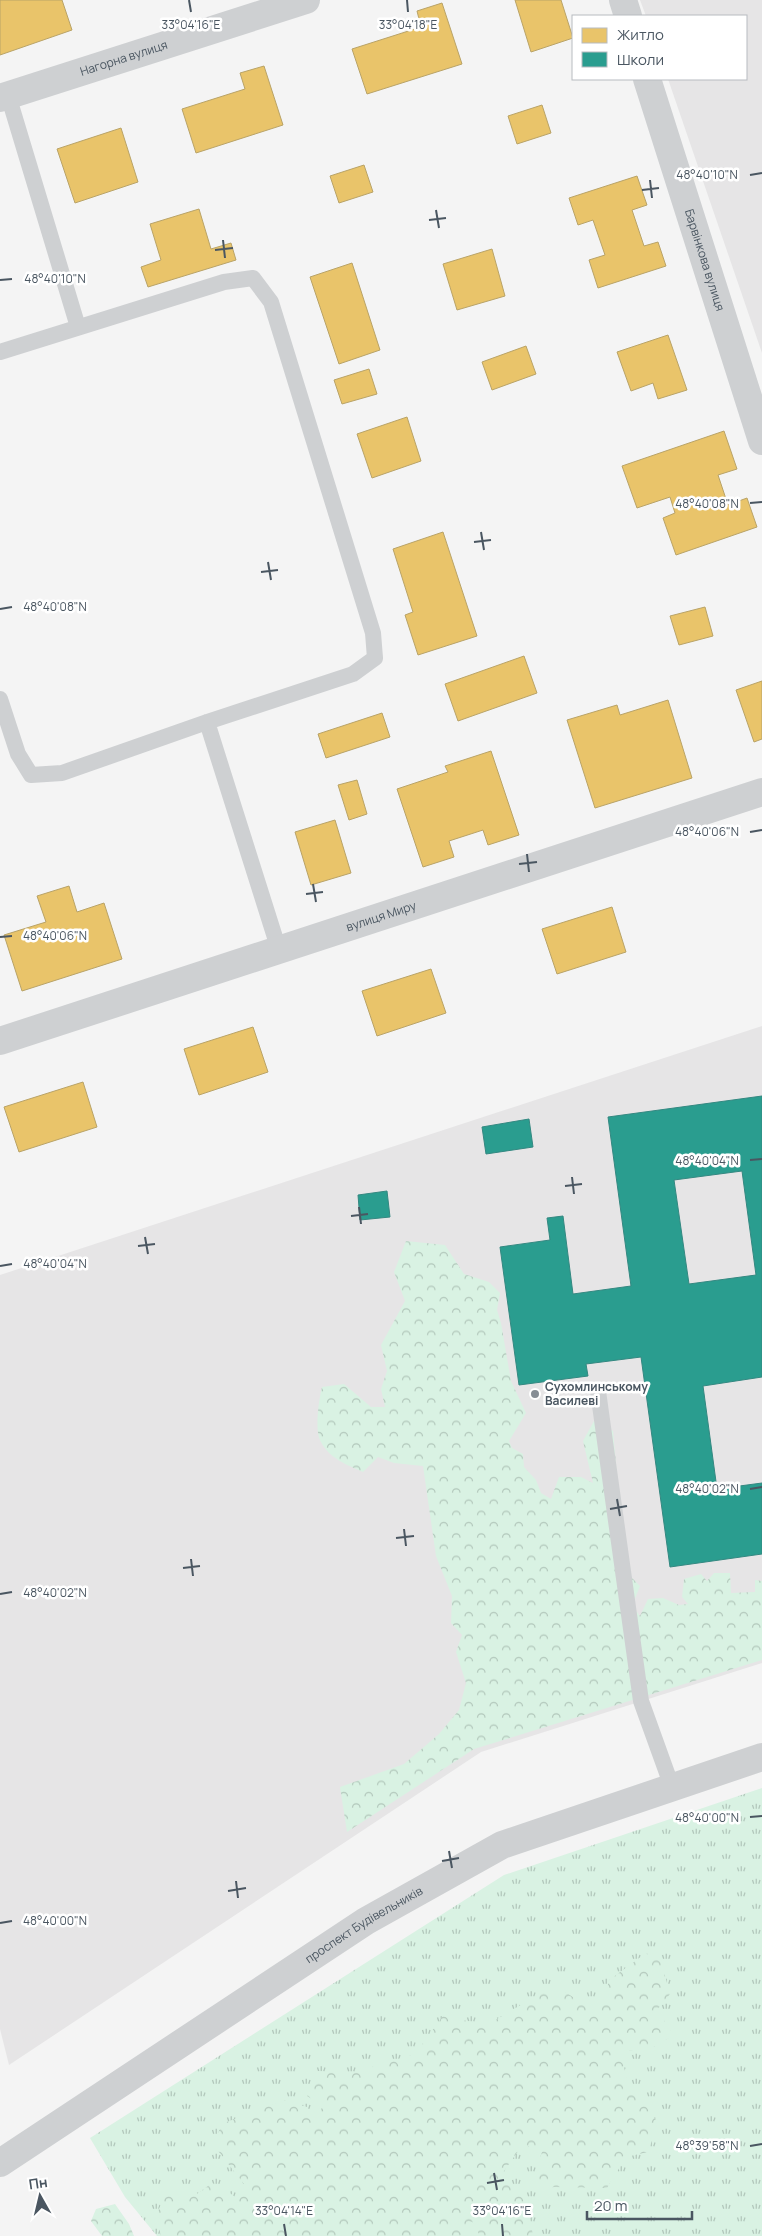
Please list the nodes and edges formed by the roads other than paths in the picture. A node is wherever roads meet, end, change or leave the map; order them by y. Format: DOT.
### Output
graph roads {
  1 [pos="306,0"];
  2 [pos="623,0"];
  3 [pos="628,15"];
  4 [pos="648,80"];
  5 [pos="4,96"];
  6 [pos="78,327"];
  7 [pos="0,352"];
  8 [pos="762,441"];
  9 [pos="0,699"];
  10 [pos="207,722"];
  11 [pos="762,792"];
  12 [pos="280,950"];
  13 [pos="0,1041"];
  14 [pos="598,1392"];
  15 [pos="762,1757"];
  16 [pos="672,1787"];
  17 [pos="0,2162"];
  1 -- 5 [label="street, Нагорна вулиця"];
  2 -- 3 [label="street"];
  4 -- 8 [label="street, Барвінкова вулиця"];
  5 -- 6 [label="lane"];
  6 -- 7 [label="lane"];
  6 -- 10 [label="lane"];
  9 -- 10 [label="lane"];
  10 -- 12 [label="lane"];
  11 -- 12 [label="street, вулиця Миру"];
  12 -- 13 [label="street, вулиця Миру"];
  14 -- 16 [label="lane"];
  15 -- 16 [label="street, проспект Будівельників"];
  16 -- 17 [label="street, проспект Будівельників"];
}
